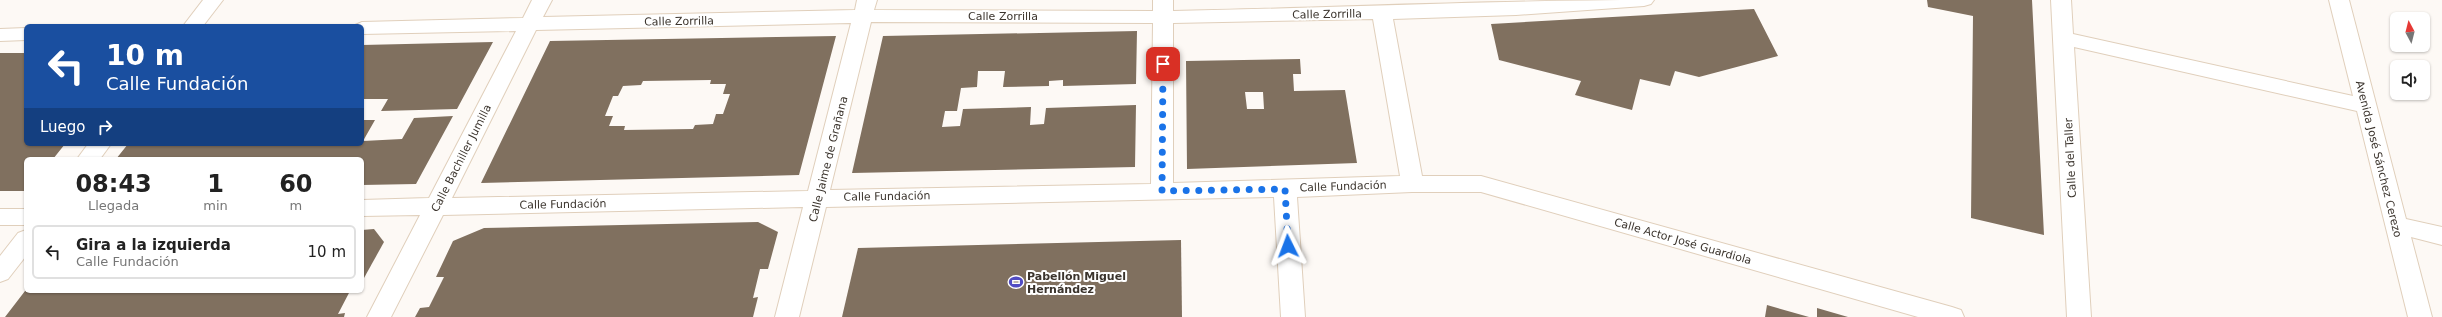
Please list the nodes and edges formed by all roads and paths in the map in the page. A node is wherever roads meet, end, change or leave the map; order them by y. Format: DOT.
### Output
graph roads {
  1 [pos="213,0"];
  2 [pos="542,0"];
  3 [pos="1644,0"];
  4 [pos="2061,0"];
  5 [pos="2339,0"];
  6 [pos="865,8"];
  7 [pos="1163,8"];
  8 [pos="1382,13"];
  9 [pos="195,24"];
  10 [pos="530,24"];
  11 [pos="364,28"];
  12 [pos="24,34"];
  13 [pos="0,35"];
  14 [pos="2063,38"];
  15 [pos="2366,106"];
  16 [pos="98,146"];
  17 [pos="90,157"];
  18 [pos="1412,184"];
  19 [pos="1285,189"];
  20 [pos="1162,191"];
  21 [pos="818,198"];
  22 [pos="436,207"];
  23 [pos="364,208"];
  24 [pos="0,217"];
  25 [pos="24,217"];
  26 [pos="2396,225"];
  27 [pos="2442,236"];
  28 [pos="24,242"];
  29 [pos="0,273"];
  30 [pos="379,317"];
  31 [pos="787,317"];
  32 [pos="1293,317"];
  33 [pos="1952,317"];
  34 [pos="2079,317"];
  35 [pos="2420,317"];
  1 -- 9 [label="street"];
  2 -- 10 [label="street, Calle Bachiller Jumilla"];
  3 -- 8 [label="street, Calle Zorrilla"];
  4 -- 14 [label="street, Calle del Taller"];
  5 -- 15 [label="street, Avenida José Sánchez Cerezo"];
  6 -- 7 [label="street, Calle Zorrilla"];
  6 -- 10 [label="street, Calle Zorrilla"];
  6 -- 21 [label="street, Calle Jaime de Grañana"];
  7 -- 8 [label="street, Calle Zorrilla"];
  7 -- 20 [label="street"];
  8 -- 18 [label="street"];
  10 -- 11 [label="street, Calle Zorrilla"];
  10 -- 22 [label="street, Calle Bachiller Jumilla"];
  12 -- 13 [label="street"];
  14 -- 15 [label="street"];
  14 -- 34 [label="street, Calle del Taller"];
  15 -- 26 [label="street, Avenida José Sánchez Cerezo"];
  16 -- 17 [label="street"];
  18 -- 19 [label="street, Calle Fundación"];
  18 -- 33 [label="street, Calle Actor José Guardiola"];
  19 -- 20 [label="street, Calle Fundación"];
  19 -- 32 [label="street"];
  20 -- 21 [label="street, Calle Fundación"];
  21 -- 22 [label="street, Calle Fundación"];
  21 -- 31 [label="street, Calle Jaime de Grañana"];
  22 -- 23 [label="street, Calle Fundación"];
  22 -- 30 [label="street, Calle Bachiller Jumilla"];
  24 -- 25 [label="street"];
  26 -- 27 [label="street"];
  26 -- 35 [label="street, Avenida José Sánchez Cerezo"];
  28 -- 29 [label="street"];
}
